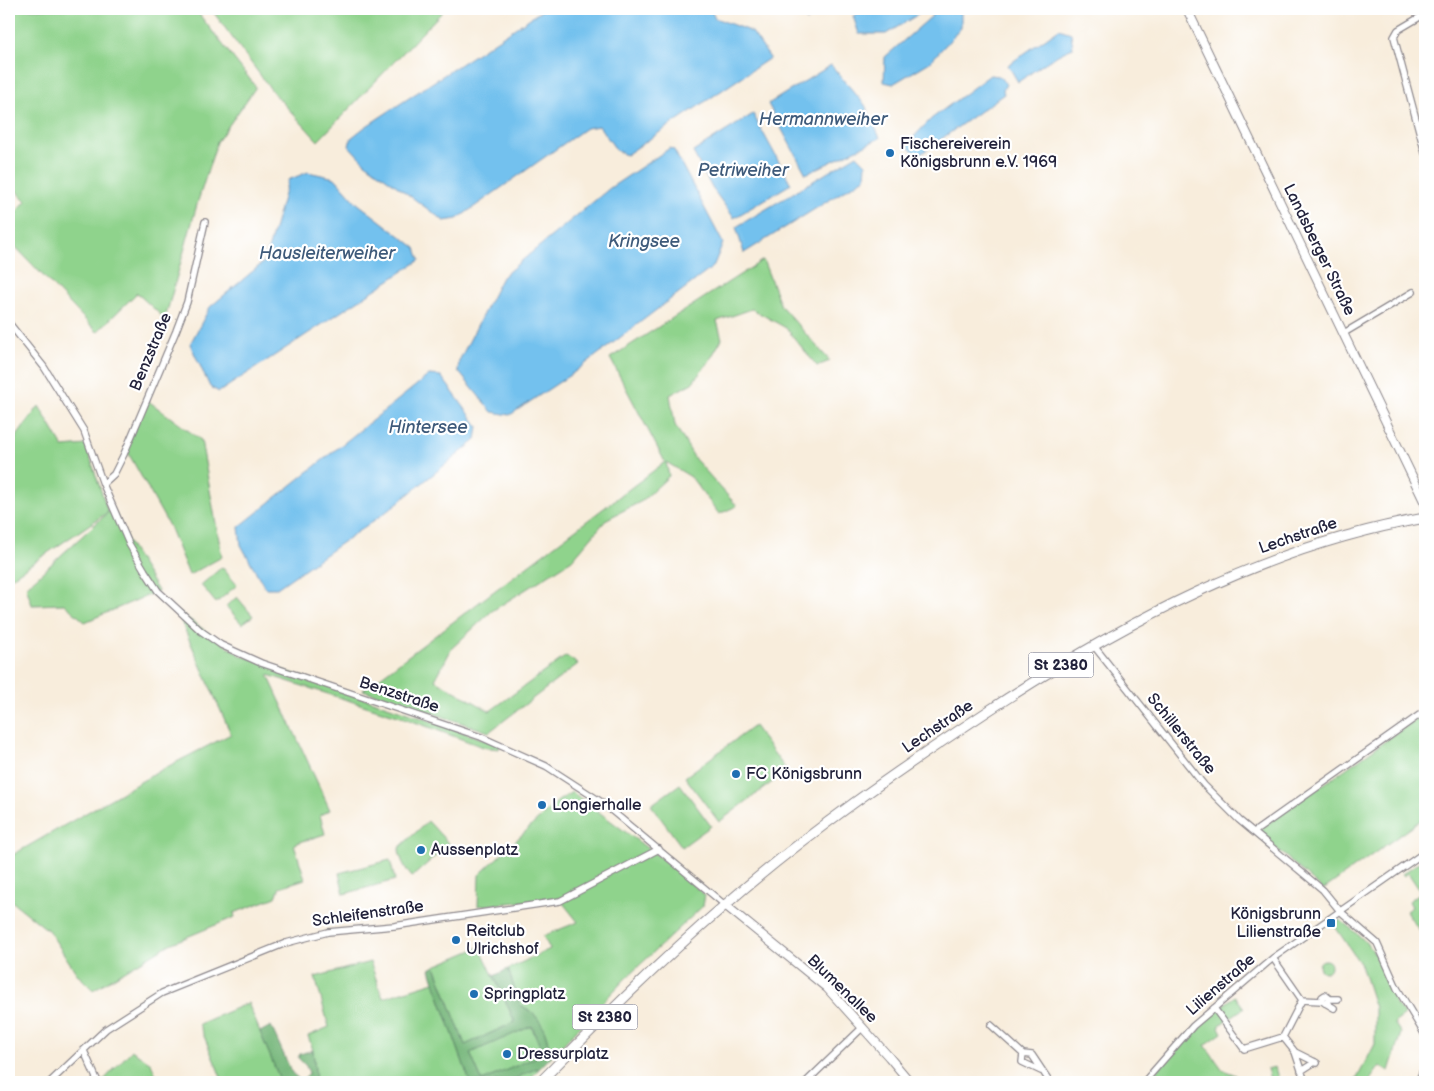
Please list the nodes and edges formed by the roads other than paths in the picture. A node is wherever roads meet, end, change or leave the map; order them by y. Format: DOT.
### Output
graph roads {
  1 [pos="1186,9"];
  2 [pos="1425,14"];
  3 [pos="1425,153"];
  4 [pos="205,222"];
  5 [pos="1413,292"];
  6 [pos="9,323"];
  7 [pos="1344,333"];
  8 [pos="102,484"];
  9 [pos="1425,503"];
  10 [pos="1425,518"];
  11 [pos="1094,646"];
  12 [pos="1425,711"];
  13 [pos="1254,832"];
  14 [pos="659,849"];
  15 [pos="1425,852"];
  16 [pos="725,905"];
  17 [pos="1340,911"];
  18 [pos="1273,958"];
  19 [pos="1332,990"];
  20 [pos="1325,999"];
  21 [pos="1338,999"];
  22 [pos="1302,1000"];
  23 [pos="1214,1008"];
  24 [pos="1334,1008"];
  25 [pos="991,1025"];
  26 [pos="863,1027"];
  27 [pos="1425,1035"];
  28 [pos="1283,1037"];
  29 [pos="84,1051"];
  30 [pos="1295,1052"];
  31 [pos="1023,1054"];
  32 [pos="1425,1066"];
  33 [pos="1040,1071"];
  34 [pos="1301,1071"];
  35 [pos="50,1082"];
  36 [pos="98,1082"];
  37 [pos="540,1082"];
  38 [pos="806,1082"];
  39 [pos="910,1082"];
  40 [pos="1050,1082"];
  41 [pos="1144,1082"];
  42 [pos="1305,1082"];
  43 [pos="1418,1082"];
  1 -- 7 [label="street, Landsberger Straße"];
  2 -- 3 [label="street"];
  4 -- 8 [label="street, Benzstraße"];
  5 -- 7 [label="street"];
  6 -- 8 [label="street, Benzstraße"];
  7 -- 9 [label="street, Landsberger Straße"];
  8 -- 14 [label="street, Benzstraße"];
  10 -- 11 [label="main road, Lechstraße / St 2380"];
  11 -- 13 [label="street, Schillerstraße"];
  11 -- 16 [label="main road, Lechstraße / St 2380"];
  12 -- 13 [label="street"];
  13 -- 17 [label="street, Schillerstraße"];
  14 -- 16 [label="street, Benzstraße"];
  14 -- 29 [label="street, Schleifenstraße"];
  15 -- 17 [label="street, Lilienstraße"];
  16 -- 26 [label="street, Blumenallee"];
  16 -- 37 [label="main road, Lechstraße / St 2380"];
  17 -- 18 [label="street, Lilienstraße"];
  17 -- 27 [label="street, Schillerstraße"];
  18 -- 22 [label="street"];
  18 -- 23 [label="street, Lilienstraße"];
  19 -- 20 [label="street"];
  20 -- 21 [label="street"];
  20 -- 22 [label="street"];
  20 -- 24 [label="street"];
  22 -- 28 [label="street"];
  23 -- 28 [label="street"];
  23 -- 41 [label="street, Lilienstraße"];
  25 -- 31 [label="street"];
  26 -- 38 [label="street"];
  26 -- 39 [label="street, Blumenallee"];
  28 -- 30 [label="street"];
  29 -- 35 [label="street, Schleifenstraße"];
  29 -- 36 [label="street"];
  30 -- 34 [label="street"];
  30 -- 34 [label="street"];
  31 -- 33 [label="street"];
  31 -- 33 [label="street"];
  32 -- 43 [label="street"];
  33 -- 40 [label="street"];
  34 -- 42 [label="street"];
}
